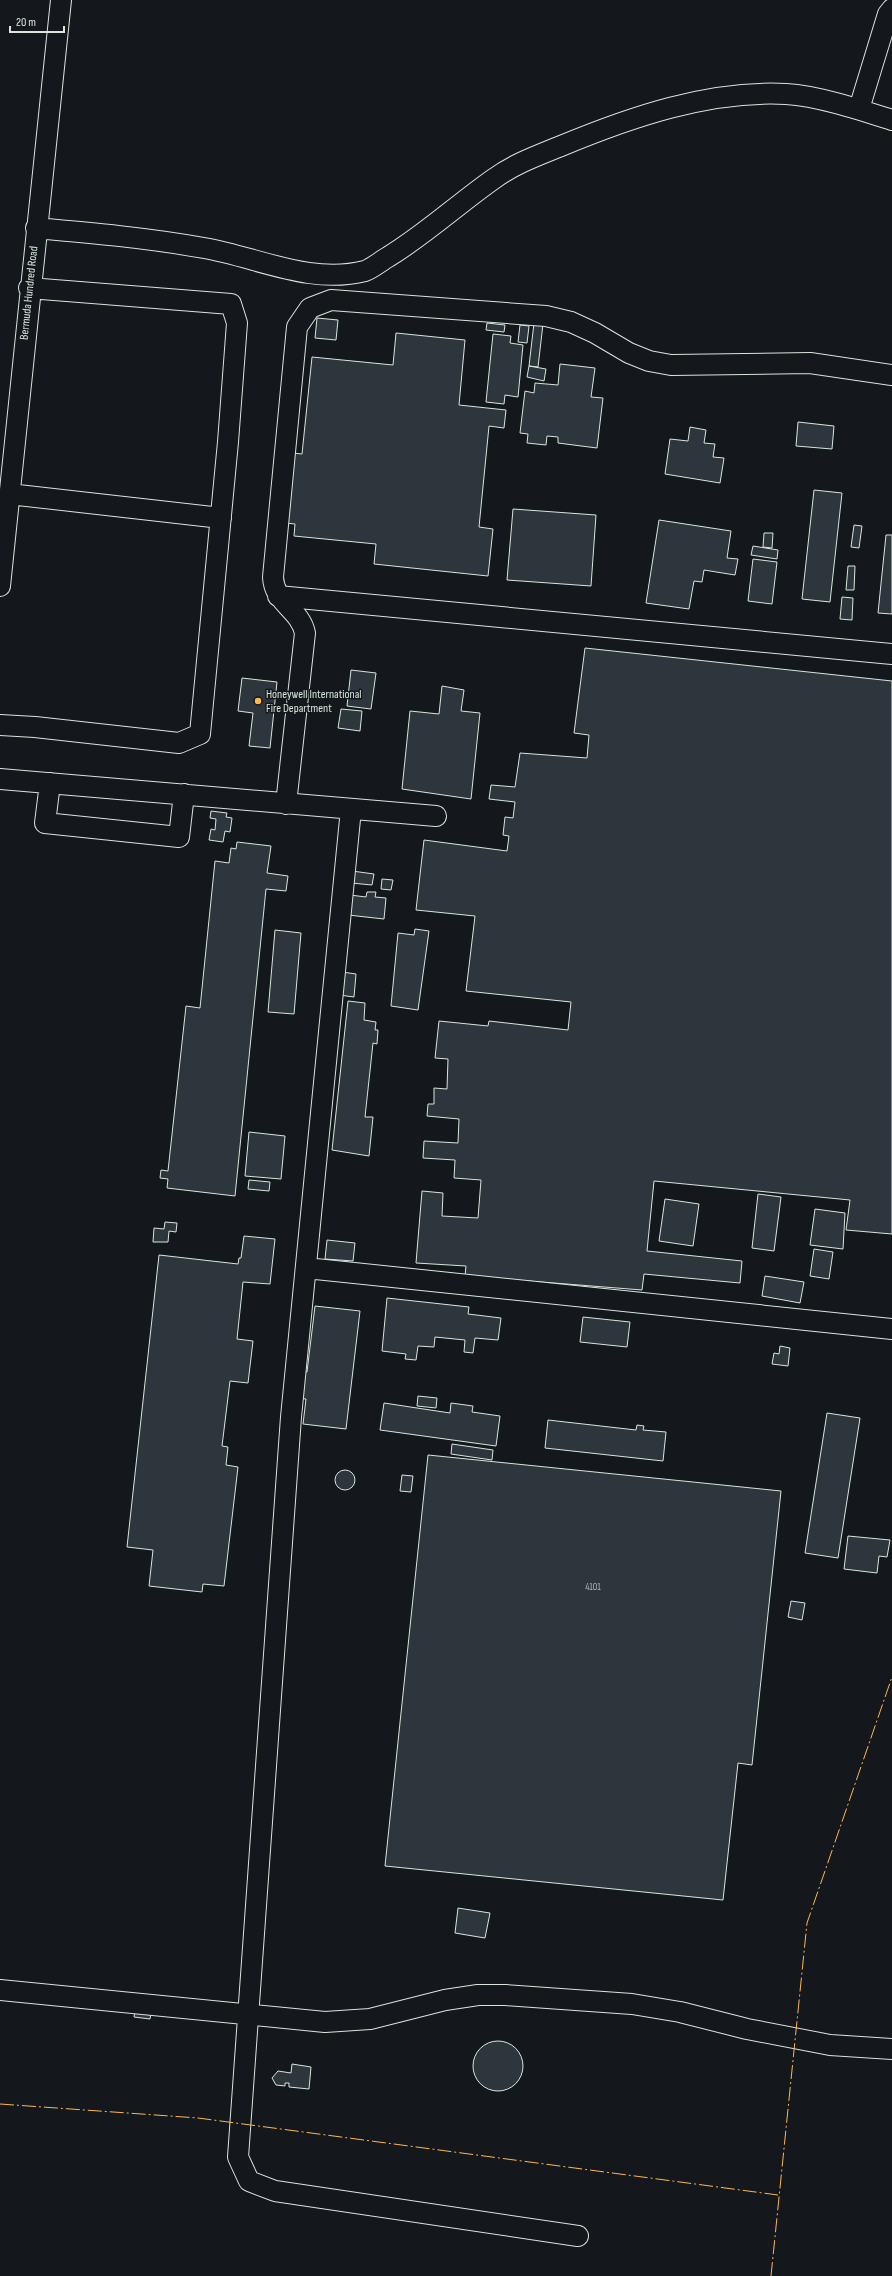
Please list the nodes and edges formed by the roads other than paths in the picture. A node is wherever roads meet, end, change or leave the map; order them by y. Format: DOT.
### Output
graph roads {
  1 [pos="61,0"];
  2 [pos="890,12"];
  3 [pos="859,109"];
  4 [pos="892,120"];
  5 [pos="36,228"];
  6 [pos="29,288"];
  7 [pos="892,374"];
  8 [pos="7,442"];
  9 [pos="9,494"];
  10 [pos="221,518"];
  11 [pos="0,586"];
  12 [pos="278,596"];
  13 [pos="892,654"];
  14 [pos="0,725"];
  15 [pos="0,779"];
  16 [pos="50,783"];
  17 [pos="184,794"];
  18 [pos="286,804"];
  19 [pos="351,809"];
  20 [pos="436,816"];
  21 [pos="306,1268"];
  22 [pos="892,1328"];
  23 [pos="0,1990"];
  24 [pos="248,2013"];
  25 [pos="892,2049"];
  26 [pos="578,2236"];
  1 -- 5 [label="street, Bermuda Hundred Road"];
  2 -- 3 [label="street"];
  3 -- 4 [label="street"];
  3 -- 5 [label="street"];
  5 -- 6 [label="street, Bermuda Hundred Road"];
  6 -- 8 [label="street, Bermuda Hundred Road"];
  6 -- 10 [label="street"];
  7 -- 12 [label="street"];
  8 -- 9 [label="street, Bermuda Hundred Road"];
  9 -- 10 [label="street"];
  9 -- 11 [label="street, Bermuda Hundred Road"];
  10 -- 14 [label="street"];
  12 -- 13 [label="street"];
  12 -- 18 [label="street"];
  15 -- 16 [label="street"];
  16 -- 17 [label="street"];
  16 -- 17 [label="street"];
  17 -- 18 [label="street"];
  18 -- 19 [label="street"];
  19 -- 20 [label="street"];
  19 -- 21 [label="street"];
  21 -- 22 [label="street"];
  21 -- 24 [label="street"];
  23 -- 24 [label="street"];
  24 -- 25 [label="street"];
  24 -- 26 [label="street"];
}
